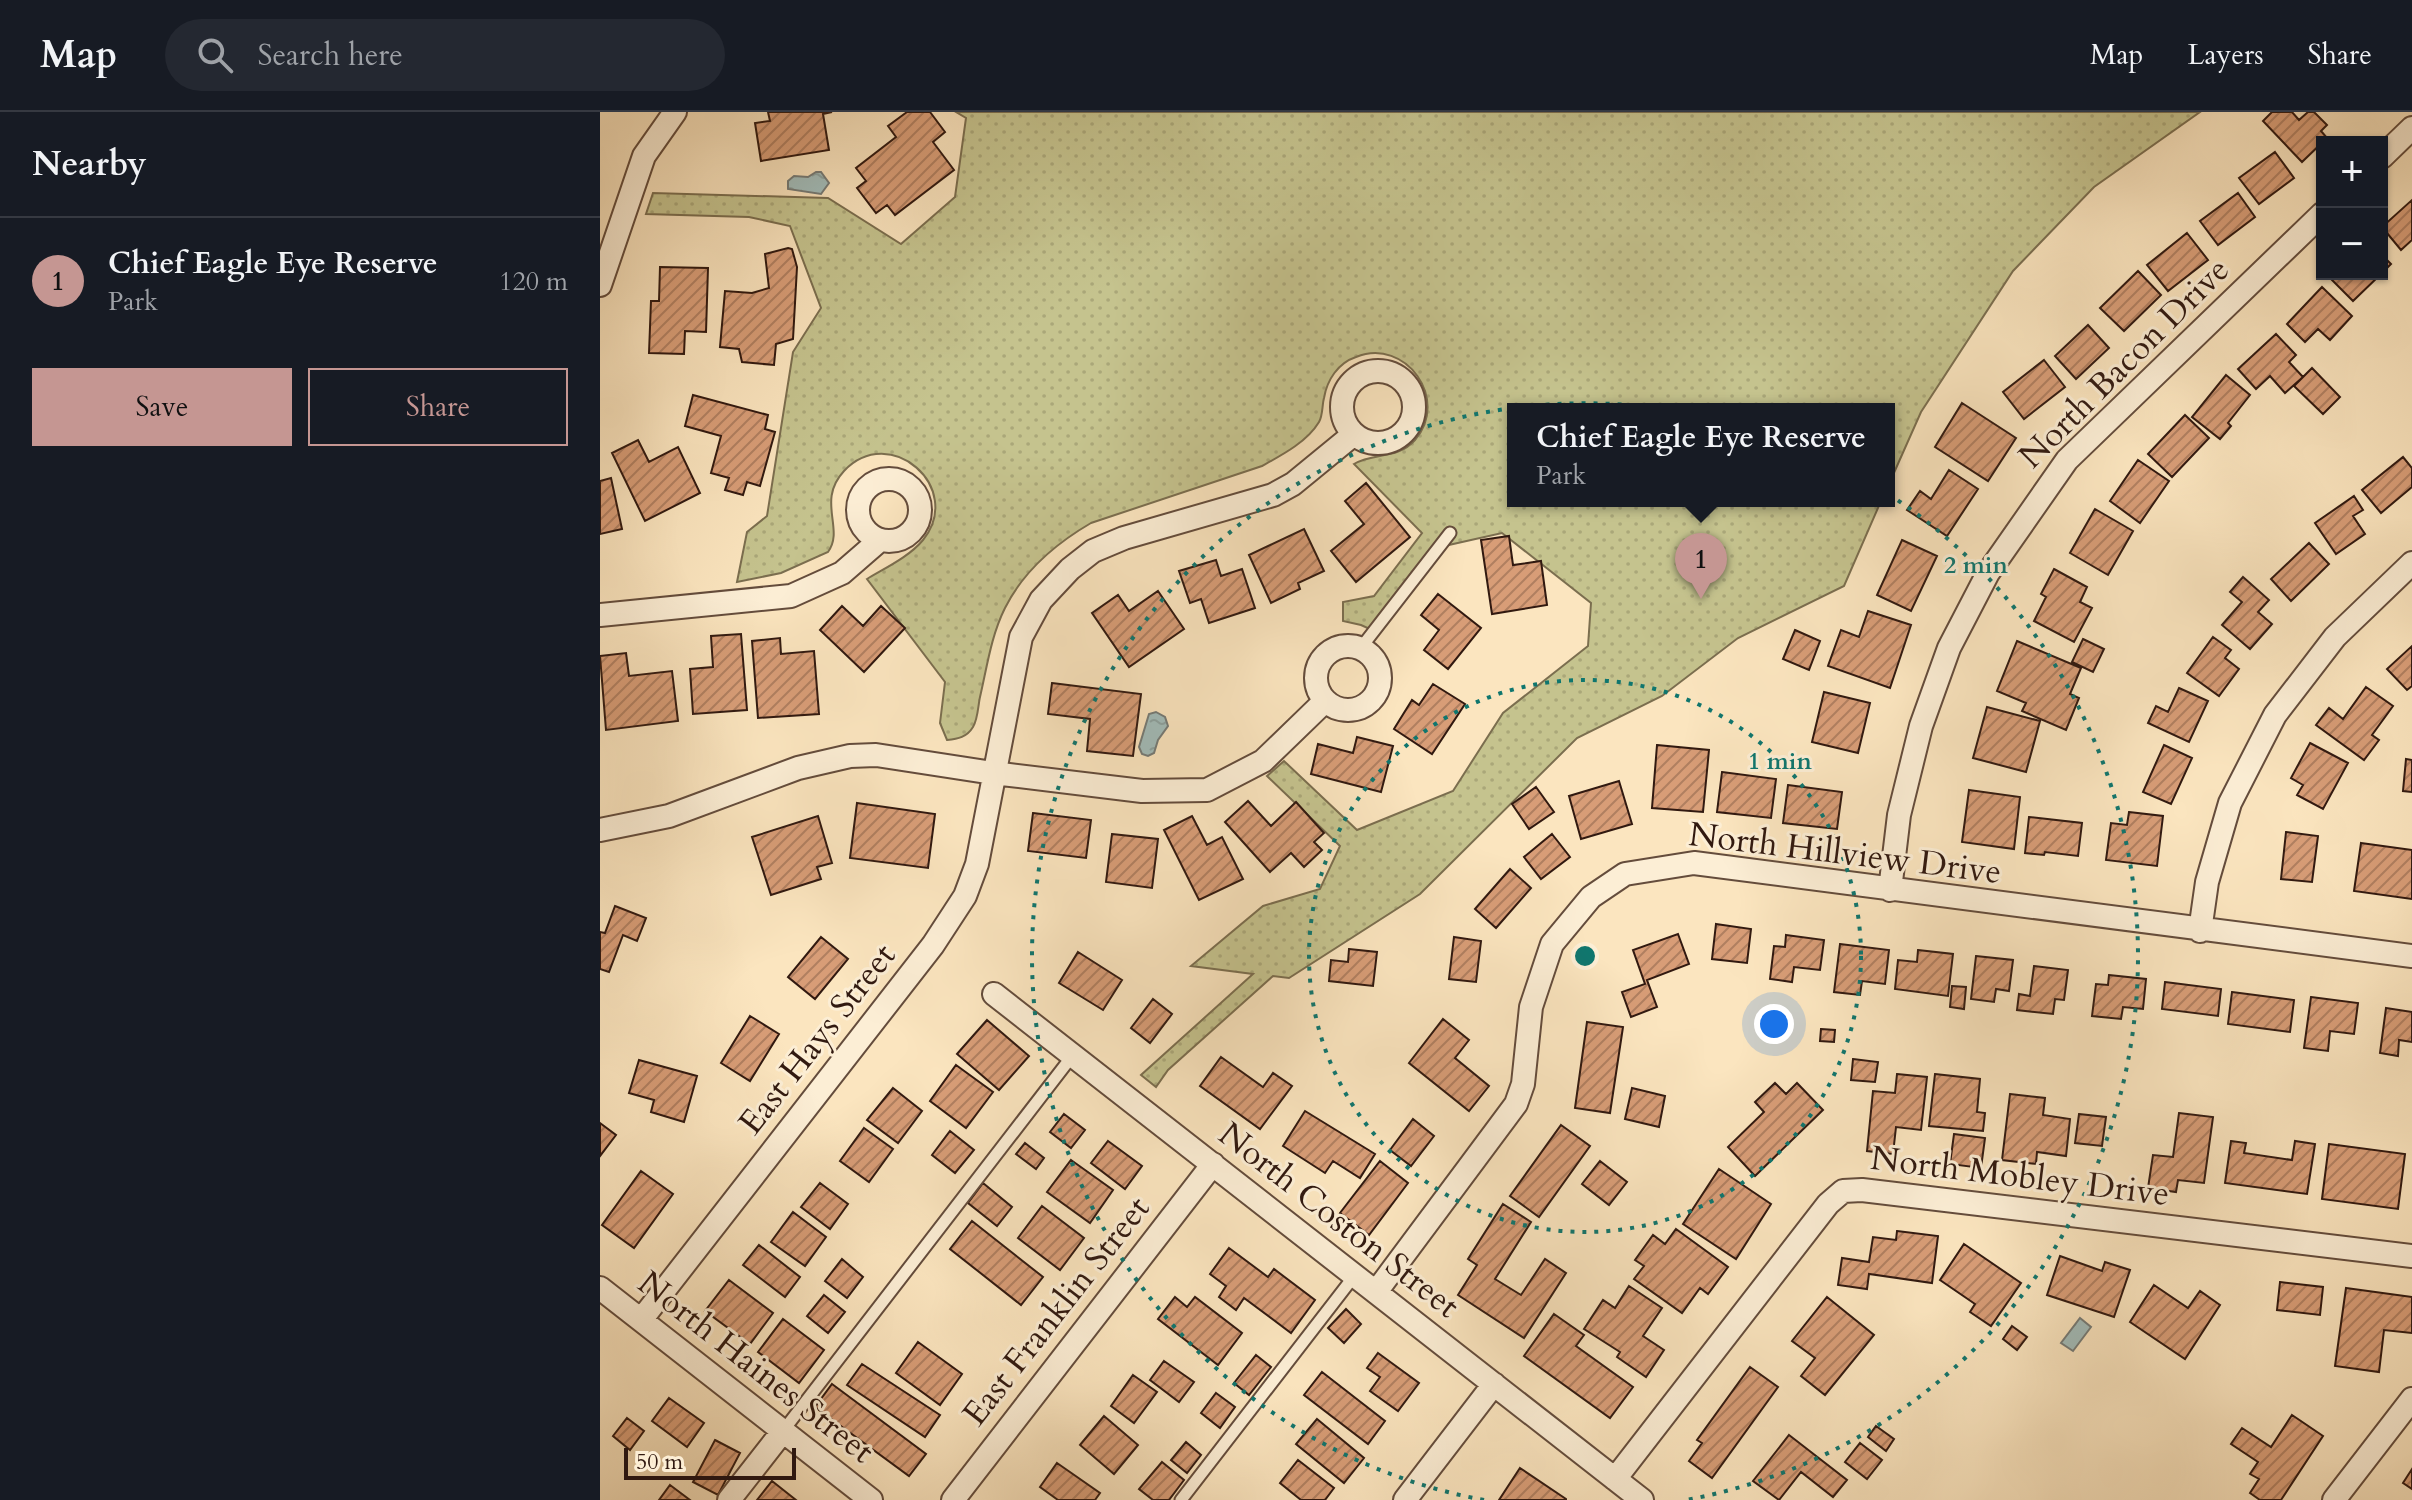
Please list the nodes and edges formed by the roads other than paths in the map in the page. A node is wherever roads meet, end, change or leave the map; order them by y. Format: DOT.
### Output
graph roads {
  1 [pos="675,112"];
  2 [pos="2412,128"];
  3 [pos="2388,151"];
  4 [pos="2316,220"];
  5 [pos="604,257"];
  6 [pos="600,285"];
  7 [pos="1354,434"];
  8 [pos="1450,533"];
  9 [pos="880,540"];
  10 [pos="2412,563"];
  11 [pos="600,615"];
  12 [pos="1360,649"];
  13 [pos="1325,701"];
  14 [pos="993,773"];
  15 [pos="600,830"];
  16 [pos="1890,890"];
  17 [pos="2200,931"];
  18 [pos="2412,956"];
  19 [pos="994,994"];
  20 [pos="1073,1055"];
  21 [pos="1213,1164"];
  22 [pos="2412,1256"];
  23 [pos="1355,1275"];
  24 [pos="600,1288"];
  25 [pos="1376,1292"];
  26 [pos="641,1320"];
  27 [pos="1494,1384"];
  28 [pos="2412,1399"];
  29 [pos="783,1431"];
  30 [pos="1615,1479"];
  31 [pos="1635,1498"];
  32 [pos="2340,1498"];
  33 [pos="729,1500"];
  34 [pos="871,1500"];
  35 [pos="953,1500"];
  36 [pos="1181,1500"];
  37 [pos="1405,1500"];
  1 -- 5 [label="street"];
  2 -- 3 [label="street"];
  4 -- 16 [label="street, North Bacon Drive"];
  5 -- 6 [label="street"];
  7 -- 14 [label="street, East Hays Street"];
  8 -- 12 [label="lane"];
  9 -- 11 [label="street"];
  10 -- 17 [label="street"];
  12 -- 13 [label="street"];
  12 -- 13 [label="street"];
  13 -- 14 [label="street"];
  14 -- 15 [label="street"];
  14 -- 26 [label="street, East Hays Street"];
  16 -- 17 [label="street, North Hillview Drive"];
  16 -- 25 [label="street, North Hillview Drive"];
  17 -- 18 [label="street, North Hillview Drive"];
  19 -- 20 [label="street, North Coston Street"];
  20 -- 21 [label="street, North Coston Street"];
  20 -- 29 [label="lane"];
  21 -- 23 [label="street, North Coston Street"];
  21 -- 35 [label="street, East Franklin Street"];
  22 -- 30 [label="street, North Mobley Drive"];
  23 -- 25 [label="street, North Coston Street"];
  23 -- 36 [label="lane"];
  24 -- 26 [label="street, North Haines Street"];
  25 -- 27 [label="street, North Coston Street"];
  26 -- 29 [label="street, North Haines Street"];
  27 -- 30 [label="street, North Coston Street"];
  27 -- 37 [label="street"];
  28 -- 32 [label="street"];
  29 -- 33 [label="street"];
  29 -- 34 [label="street, North Haines Street"];
  30 -- 31 [label="street, North Coston Street"];
}
